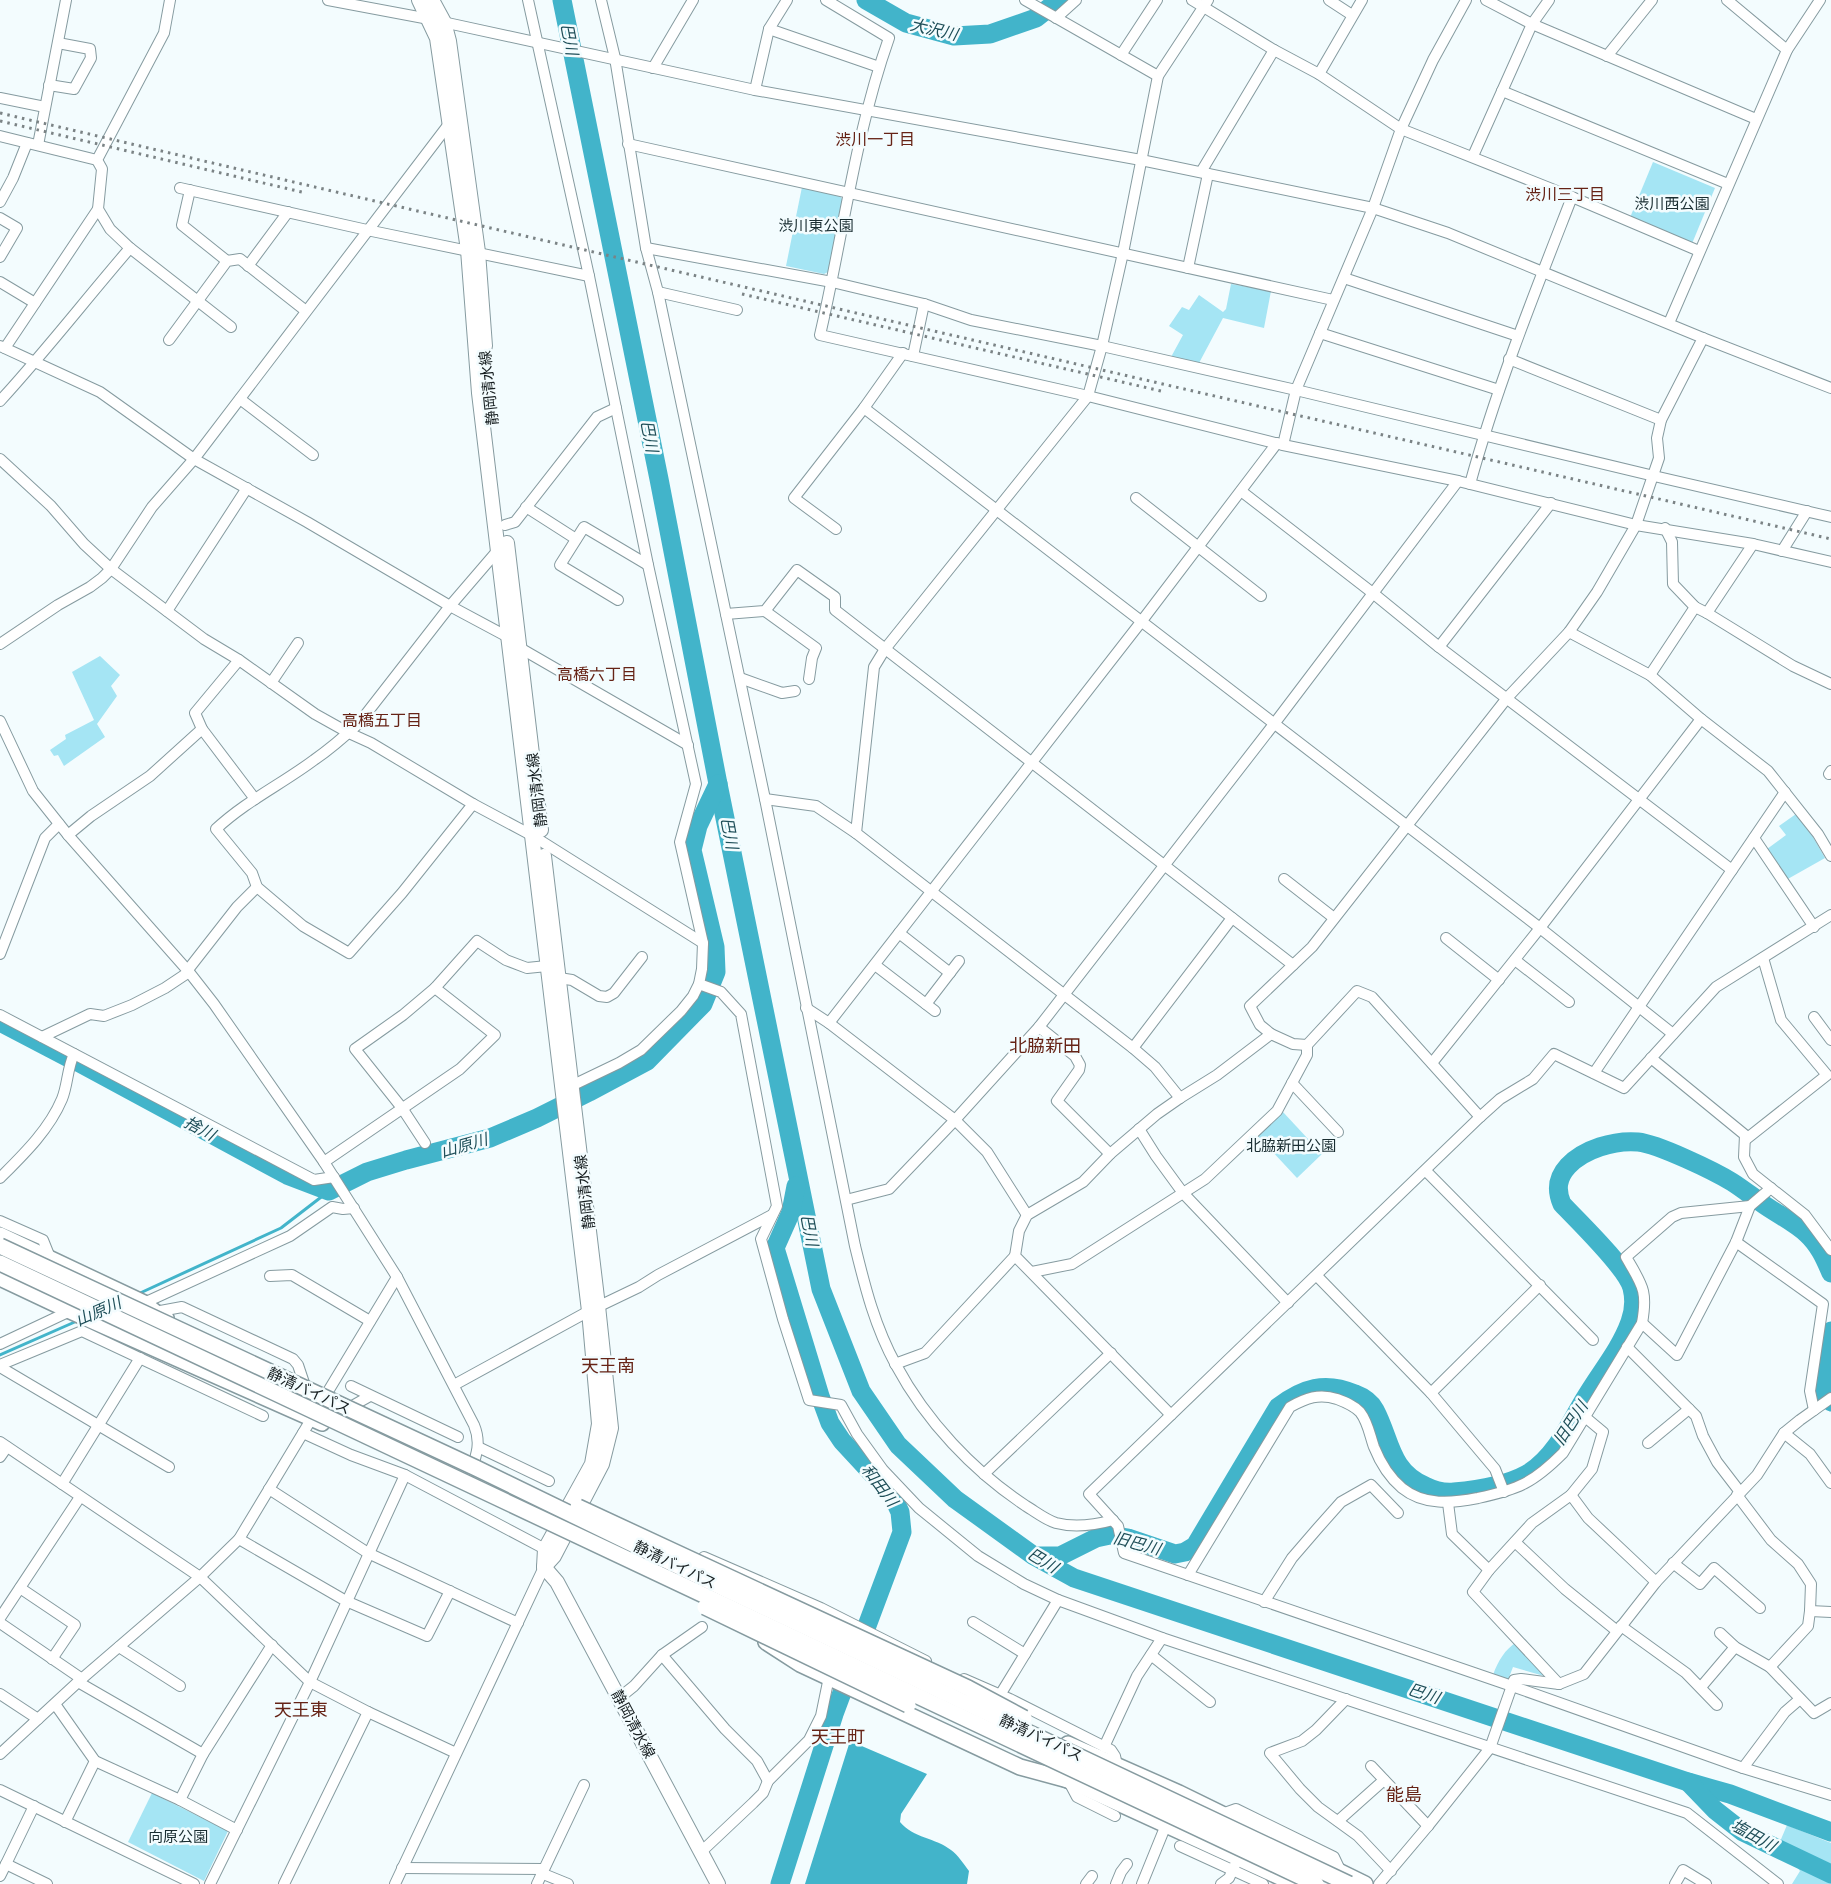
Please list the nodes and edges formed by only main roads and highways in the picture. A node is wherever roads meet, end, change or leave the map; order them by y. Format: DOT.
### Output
graph roads {
  1 [pos="419,0"];
  2 [pos="432,0"];
  3 [pos="473,251"];
  4 [pos="538,839"];
  5 [pos="567,1088"];
  6 [pos="0,1235"];
  7 [pos="0,1246"];
  8 [pos="0,1263"];
  9 [pos="0,1278"];
  10 [pos="470,1474"];
  11 [pos="573,1519"];
  12 [pos="560,1533"];
  13 [pos="544,1567"];
  14 [pos="1037,1730"];
  15 [pos="1068,1780"];
  16 [pos="1345,1878"];
  17 [pos="718,1884"];
  18 [pos="1295,1884"];
  19 [pos="1316,1884"];
  20 [pos="1366,1884"];
  1 -- 3 [label="main road, 静岡清水線"];
  2 -- 3 [label="main road, 静岡清水線"];
  3 -- 4 [label="main road, 静岡清水線"];
  3 -- 4 [label="main road, 静岡清水線"];
  4 -- 5 [label="main road, 静岡清水線"];
  4 -- 5 [label="main road, 静岡清水線"];
  5 -- 11 [label="main road, 静岡清水線"];
  6 -- 10 [label="highway"];
  7 -- 10 [label="highway, 静清バイパス, bridge"];
  8 -- 10 [label="highway, 静清バイパス, bridge"];
  9 -- 12 [label="highway"];
  10 -- 11 [label="highway"];
  10 -- 14 [label="highway, bridge"];
  10 -- 15 [label="highway, bridge"];
  10 -- 16 [label="highway, 静清バイパス, bridge"];
  10 -- 19 [label="highway, 静清バイパス, bridge"];
  11 -- 12 [label="main road, 静岡清水線"];
  11 -- 14 [label="highway"];
  12 -- 13 [label="main road, 静岡清水線"];
  12 -- 13 [label="main road, 静岡清水線"];
  12 -- 15 [label="highway"];
  13 -- 17 [label="main road, 静岡清水線"];
  14 -- 16 [label="highway"];
  15 -- 18 [label="highway"];
  16 -- 20 [label="highway"];
}
